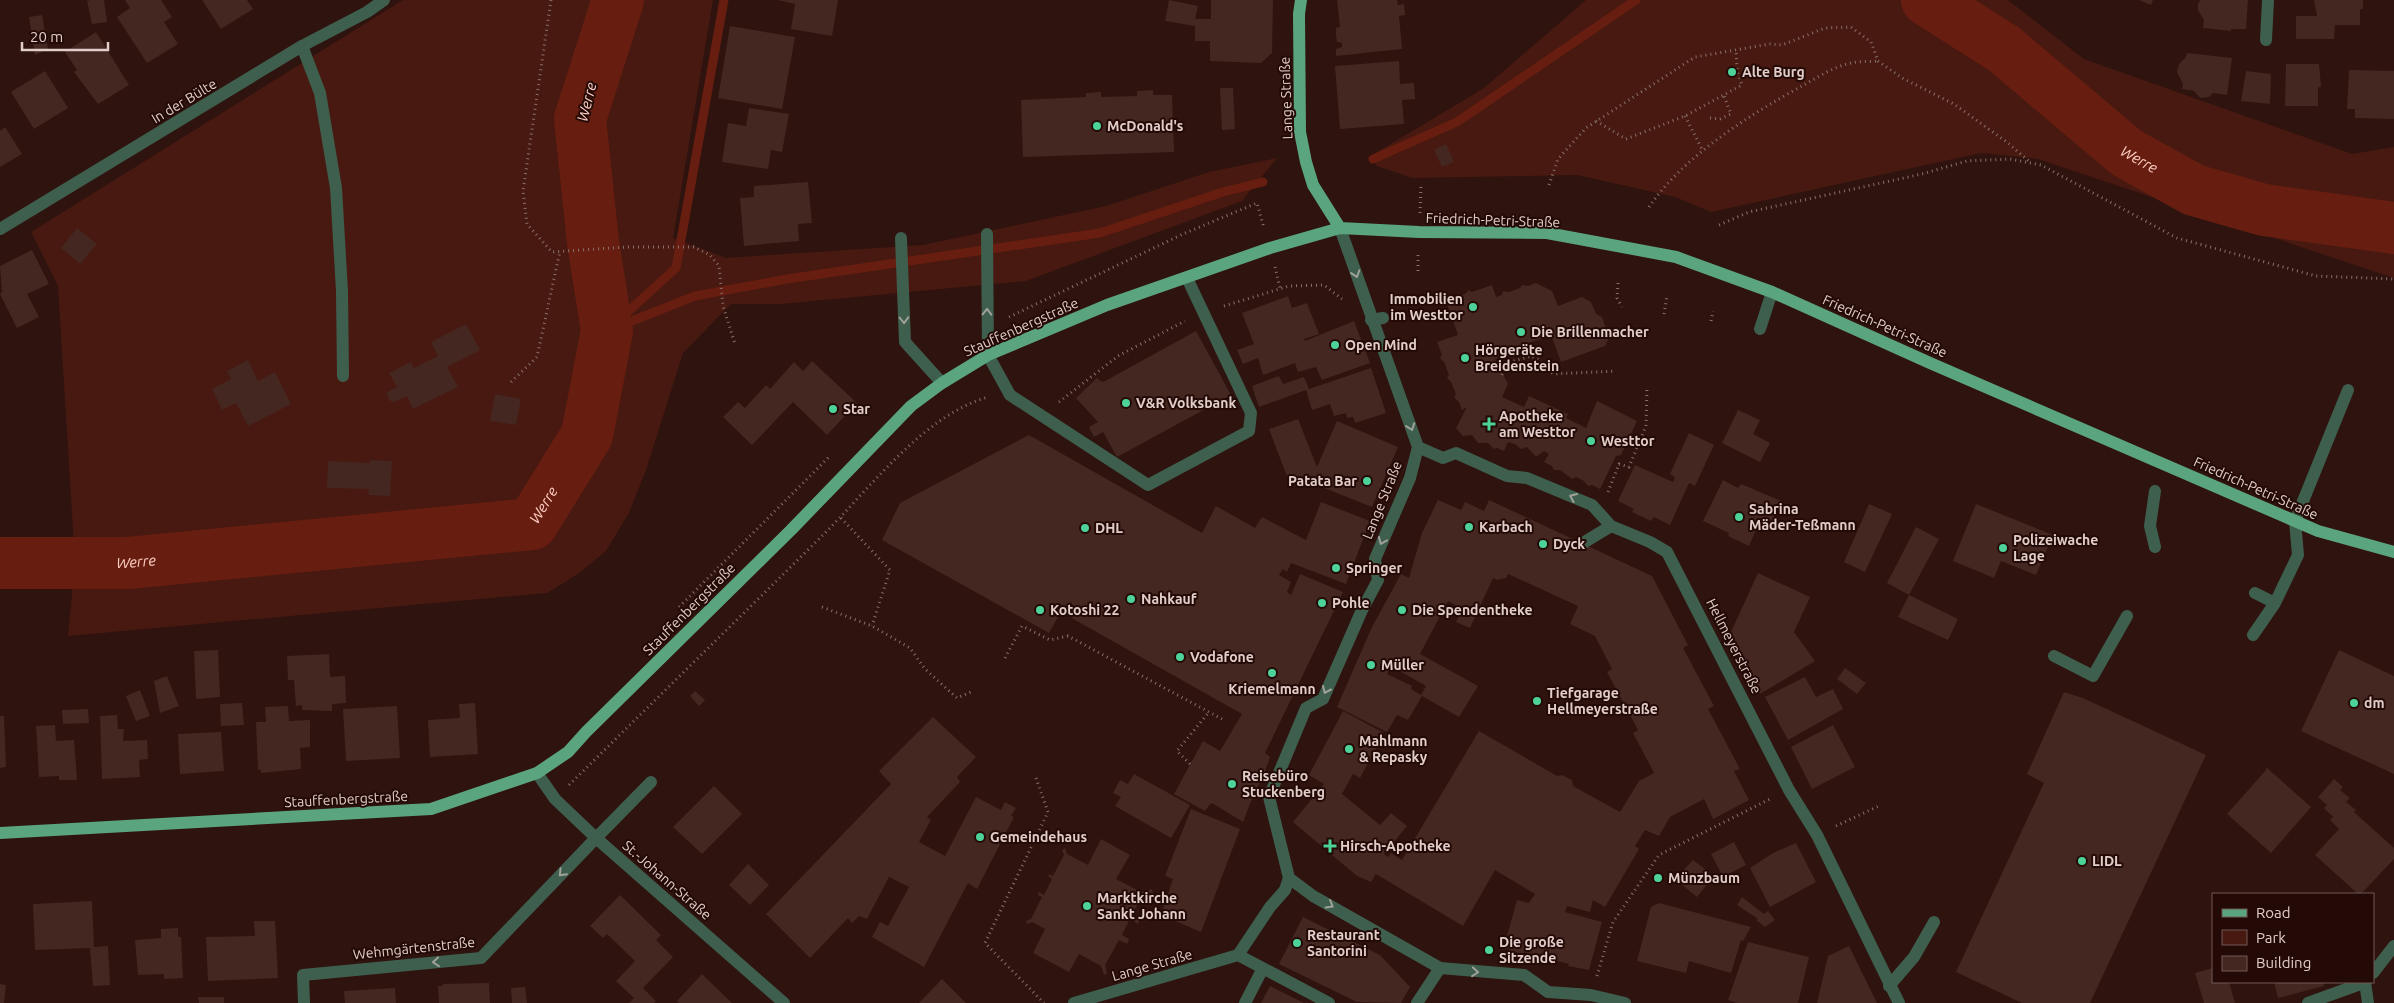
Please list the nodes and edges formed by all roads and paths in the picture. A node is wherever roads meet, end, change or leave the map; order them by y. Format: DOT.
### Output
graph roads {
  1 [pos="384,0"];
  2 [pos="551,0"];
  3 [pos="1301,0"];
  4 [pos="2268,0"];
  5 [pos="2266,40"];
  6 [pos="302,46"];
  7 [pos="1736,50"];
  8 [pos="1878,62"];
  9 [pos="1724,96"];
  10 [pos="1686,116"];
  11 [pos="1710,118"];
  12 [pos="1596,121"];
  13 [pos="1703,151"];
  14 [pos="2032,164"];
  15 [pos="1549,185"];
  16 [pos="1257,203"];
  17 [pos="1650,207"];
  18 [pos="1719,225"];
  19 [pos="1340,228"];
  20 [pos="0,230"];
  21 [pos="987,234"];
  22 [pos="900,238"];
  23 [pos="560,251"];
  24 [pos="1187,278"];
  25 [pos="2394,279"];
  26 [pos="1618,282"];
  27 [pos="1772,292"];
  28 [pos="1667,296"];
  29 [pos="1366,303"];
  30 [pos="1622,307"];
  31 [pos="1713,311"];
  32 [pos="1203,314"];
  33 [pos="1664,314"];
  34 [pos="1711,321"];
  35 [pos="1760,330"];
  36 [pos="986,331"];
  37 [pos="735,344"];
  38 [pos="988,355"];
  39 [pos="1616,371"];
  40 [pos="343,376"];
  41 [pos="1502,376"];
  42 [pos="512,382"];
  43 [pos="942,383"];
  44 [pos="1647,389"];
  45 [pos="2348,390"];
  46 [pos="1010,395"];
  47 [pos="1054,406"];
  48 [pos="1418,446"];
  49 [pos="831,455"];
  50 [pos="2155,491"];
  51 [pos="1599,514"];
  52 [pos="841,518"];
  53 [pos="2295,521"];
  54 [pos="1611,526"];
  55 [pos="1583,543"];
  56 [pos="2156,547"];
  57 [pos="2394,552"];
  58 [pos="2255,593"];
  59 [pos="2275,603"];
  60 [pos="822,607"];
  61 [pos="677,609"];
  62 [pos="2127,616"];
  63 [pos="872,626"];
  64 [pos="2253,635"];
  65 [pos="2054,656"];
  66 [pos="1005,658"];
  67 [pos="971,692"];
  68 [pos="1209,712"];
  69 [pos="1222,720"];
  70 [pos="1190,764"];
  71 [pos="537,773"];
  72 [pos="1036,778"];
  73 [pos="651,782"];
  74 [pos="1789,790"];
  75 [pos="555,799"];
  76 [pos="1881,805"];
  77 [pos="0,833"];
  78 [pos="1817,835"];
  79 [pos="596,838"];
  80 [pos="1289,878"];
  81 [pos="1934,922"];
  82 [pos="2394,946"];
  83 [pos="1238,955"];
  84 [pos="1440,968"];
  85 [pos="1268,971"];
  86 [pos="2374,972"];
  87 [pos="2363,983"];
  88 [pos="2366,983"];
  89 [pos="1889,986"];
  90 [pos="1591,995"];
  91 [pos="304,1003"];
  92 [pos="784,1003"];
  93 [pos="1044,1003"];
  94 [pos="1074,1003"];
  95 [pos="1245,1003"];
  96 [pos="1329,1003"];
  97 [pos="1417,1003"];
  98 [pos="1625,1003"];
  99 [pos="1899,1003"];
  100 [pos="2308,1003"];
  101 [pos="2368,1003"];
  1 -- 6 [label="street, In der Bülte"];
  2 -- 23 [label="path"];
  3 -- 19 [label="main road, Lange Straße"];
  4 -- 5 [label="street"];
  6 -- 20 [label="street, In der Bülte"];
  6 -- 40 [label="street"];
  7 -- 8 [label="path"];
  7 -- 9 [label="path"];
  7 -- 12 [label="path"];
  8 -- 13 [label="path"];
  8 -- 14 [label="path"];
  9 -- 10 [label="path"];
  9 -- 11 [label="path"];
  10 -- 12 [label="path"];
  10 -- 13 [label="path"];
  12 -- 15 [label="path"];
  13 -- 17 [label="path"];
  14 -- 18 [label="path"];
  14 -- 25 [label="path"];
  16 -- 36 [label="path"];
  19 -- 24 [label="main road, Stauffenbergstraße"];
  19 -- 27 [label="main road, Friedrich-Petri-Straße"];
  19 -- 29 [label="street, Lange Straße, one-way"];
  36 -- 21 [label="street, one-way"];
  22 -- 43 [label="street, one-way"];
  23 -- 37 [label="path"];
  23 -- 42 [label="path"];
  24 -- 32 [label="street"];
  24 -- 38 [label="main road, Stauffenbergstraße"];
  26 -- 30 [label="path"];
  27 -- 35 [label="street"];
  27 -- 53 [label="main road, Friedrich-Petri-Straße"];
  28 -- 33 [label="path"];
  29 -- 32 [label="path"];
  29 -- 48 [label="street, Lange Straße, one-way"];
  31 -- 34 [label="path"];
  32 -- 46 [label="street"];
  32 -- 47 [label="path"];
  36 -- 38 [label="street"];
  38 -- 43 [label="main road, Stauffenbergstraße"];
  38 -- 46 [label="street"];
  39 -- 41 [label="path"];
  43 -- 71 [label="main road, Stauffenbergstraße"];
  44 -- 51 [label="path"];
  45 -- 53 [label="street"];
  46 -- 52 [label="path"];
  51 -- 48 [label="street, Hellmeyerstraße, one-way"];
  48 -- 80 [label="street, Lange Straße, one-way"];
  49 -- 61 [label="path"];
  50 -- 56 [label="street"];
  51 -- 54 [label="street, Hellmeyerstraße"];
  52 -- 63 [label="path"];
  52 -- 75 [label="path"];
  53 -- 57 [label="main road, Friedrich-Petri-Straße"];
  53 -- 59 [label="street"];
  54 -- 55 [label="street"];
  54 -- 74 [label="street, Hellmeyerstraße"];
  58 -- 59 [label="street"];
  59 -- 64 [label="street"];
  60 -- 63 [label="path"];
  62 -- 65 [label="street"];
  63 -- 67 [label="path"];
  66 -- 68 [label="path"];
  68 -- 69 [label="path"];
  68 -- 70 [label="path"];
  71 -- 75 [label="street, St.-Johann-Straße"];
  71 -- 77 [label="main road, Stauffenbergstraße"];
  72 -- 93 [label="path"];
  73 -- 79 [label="street"];
  74 -- 78 [label="street, Hellmeyerstraße"];
  74 -- 90 [label="path"];
  75 -- 79 [label="street, St.-Johann-Straße"];
  76 -- 78 [label="path"];
  78 -- 89 [label="street, Hellmeyerstraße"];
  79 -- 91 [label="street, Wehmgärtenstraße, one-way"];
  79 -- 92 [label="street, St.-Johann-Straße"];
  80 -- 83 [label="street"];
  80 -- 84 [label="street, one-way"];
  81 -- 89 [label="street"];
  82 -- 86 [label="street"];
  83 -- 85 [label="street"];
  83 -- 94 [label="street, Lange Straße"];
  84 -- 90 [label="street, one-way"];
  84 -- 97 [label="street"];
  85 -- 95 [label="street"];
  85 -- 96 [label="street"];
  87 -- 100 [label="street"];
  88 -- 101 [label="street"];
  89 -- 99 [label="street, Hellmeyerstraße"];
  90 -- 98 [label="street"];
}
